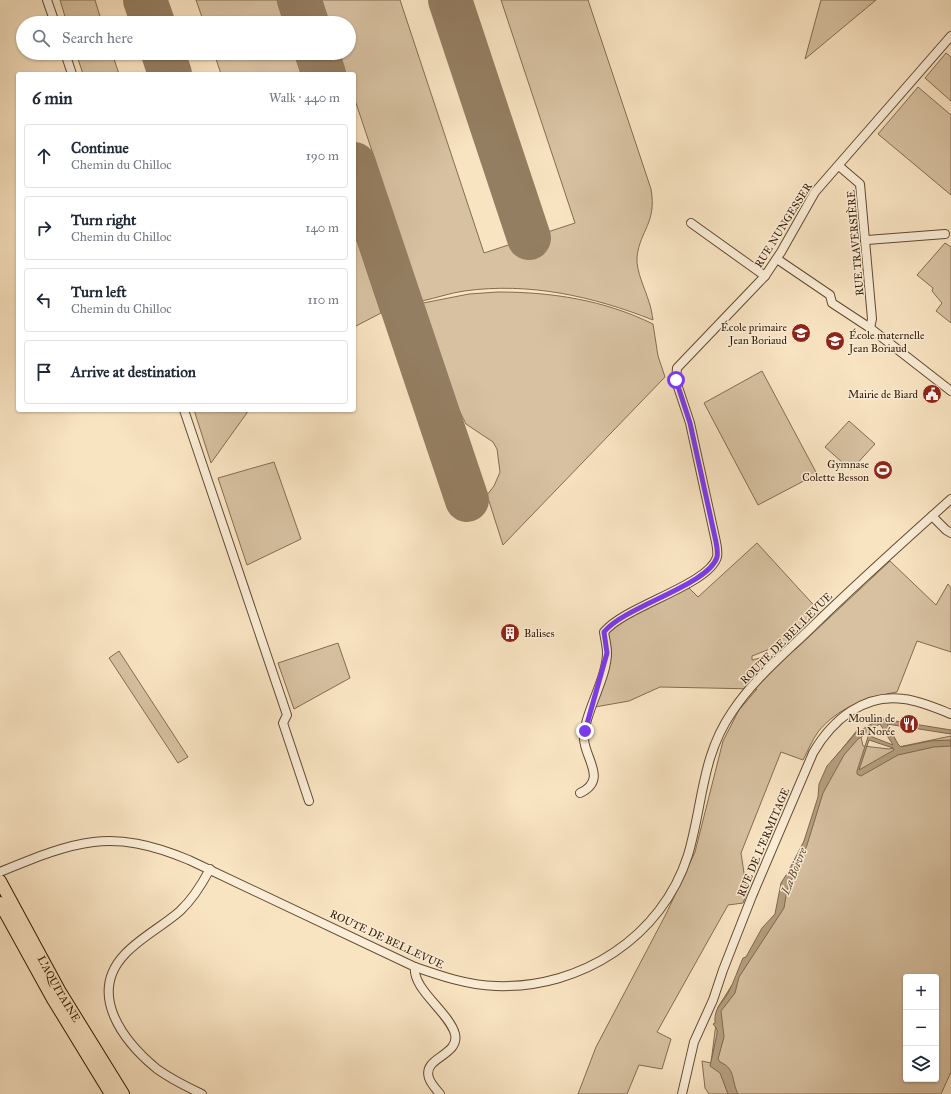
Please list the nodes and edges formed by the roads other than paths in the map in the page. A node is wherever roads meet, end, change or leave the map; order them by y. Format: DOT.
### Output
graph roads {
  1 [pos="47,0"];
  2 [pos="53,16"];
  3 [pos="951,36"];
  4 [pos="67,60"];
  5 [pos="71,72"];
  6 [pos="839,166"];
  7 [pos="691,223"];
  8 [pos="946,234"];
  9 [pos="867,240"];
  10 [pos="777,259"];
  11 [pos="765,276"];
  12 [pos="870,328"];
  13 [pos="951,390"];
  14 [pos="185,412"];
  15 [pos="951,499"];
  16 [pos="932,516"];
  17 [pos="951,533"];
  18 [pos="951,714"];
  19 [pos="580,793"];
  20 [pos="309,801"];
  21 [pos="210,869"];
  22 [pos="0,872"];
  23 [pos="0,881"];
  24 [pos="0,903"];
  25 [pos="415,966"];
  26 [pos="111,1094"];
  27 [pos="123,1094"];
  28 [pos="202,1094"];
  29 [pos="440,1094"];
  30 [pos="682,1094"];
  1 -- 2 [label="street"];
  3 -- 6 [label="street, RUE NUNGESSER"];
  4 -- 5 [label="street"];
  6 -- 9 [label="street, RUE TRAVERSIÈRE"];
  6 -- 10 [label="street, RUE NUNGESSER"];
  7 -- 11 [label="street"];
  8 -- 9 [label="street"];
  9 -- 12 [label="street, RUE TRAVERSIÈRE"];
  10 -- 11 [label="street, RUE NUNGESSER"];
  10 -- 12 [label="street"];
  11 -- 19 [label="street, RUE NUNGESSER"];
  12 -- 13 [label="street"];
  14 -- 20 [label="street"];
  15 -- 16 [label="street, ROUTE DE BELLEVUE"];
  16 -- 17 [label="street"];
  16 -- 25 [label="street, ROUTE DE BELLEVUE"];
  18 -- 30 [label="street, RUE DE L’ERMITAGE"];
  21 -- 22 [label="street, ROUTE DE BELLEVUE"];
  21 -- 25 [label="street, ROUTE DE BELLEVUE"];
  21 -- 28 [label="street"];
  23 -- 27 [label="highway, L'AQUITAINE"];
  24 -- 26 [label="highway, L'AQUITAINE"];
  25 -- 29 [label="street"];
}
